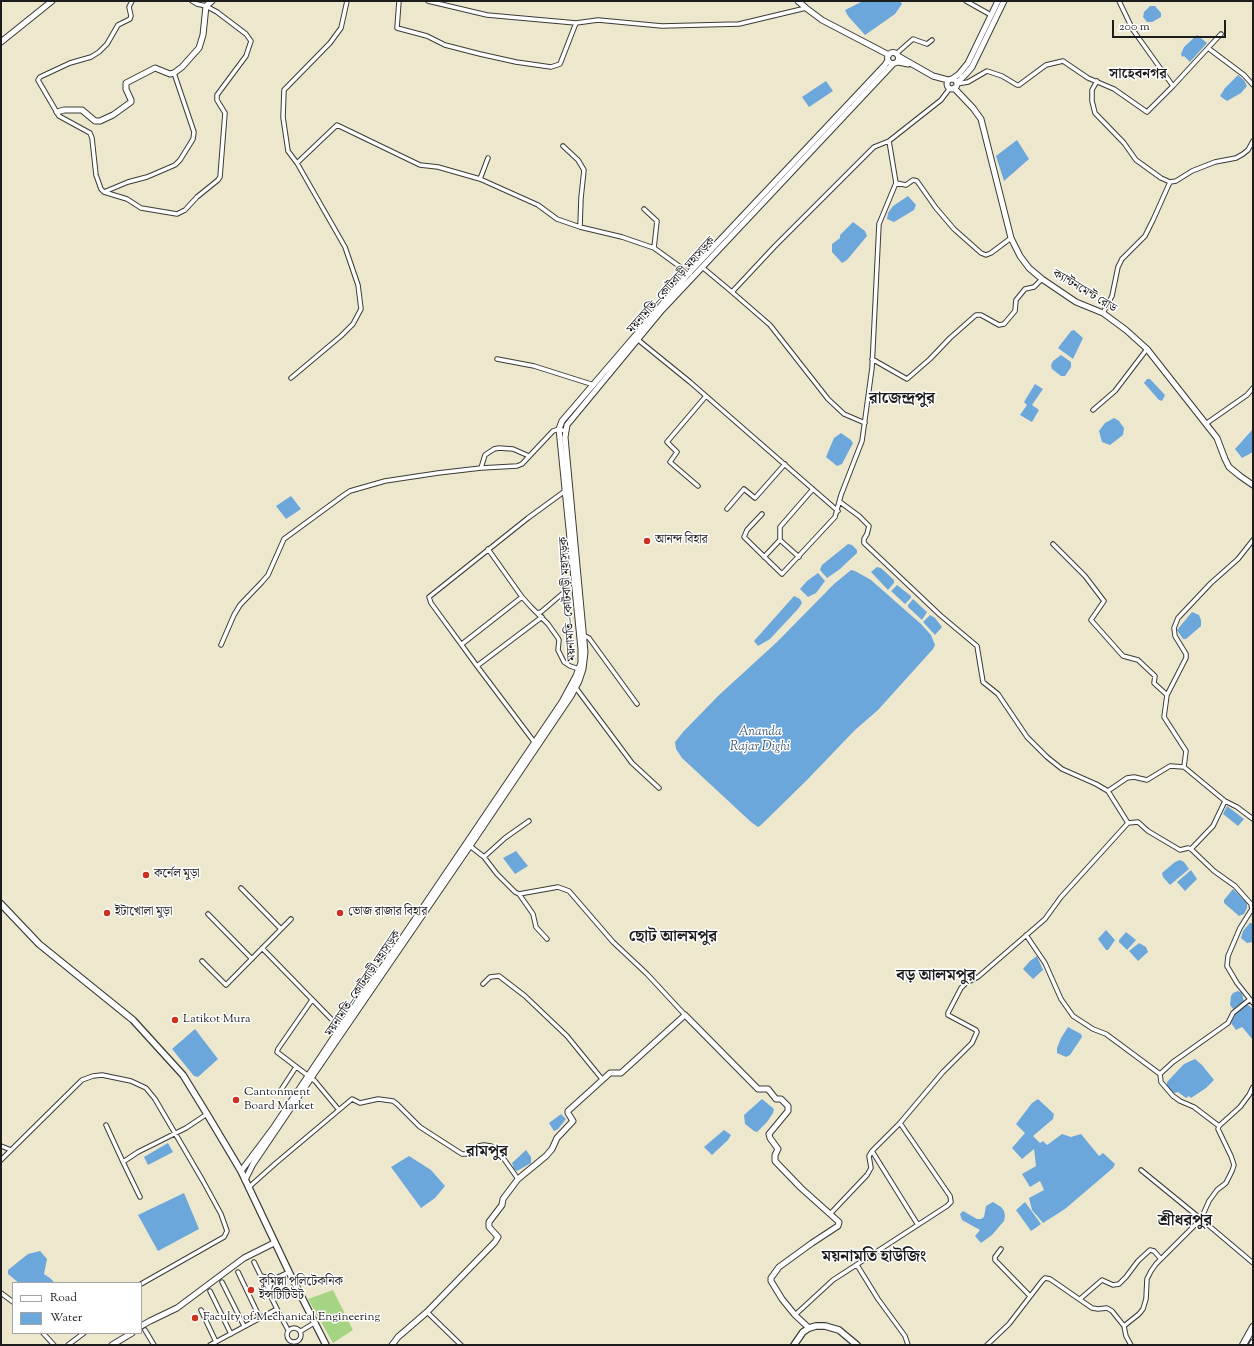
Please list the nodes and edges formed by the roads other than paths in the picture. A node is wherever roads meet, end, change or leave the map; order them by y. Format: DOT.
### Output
graph roads {
  1 [pos="52,1"];
  2 [pos="132,1"];
  3 [pos="192,1"];
  4 [pos="212,1"];
  5 [pos="347,1"];
  6 [pos="399,1"];
  7 [pos="428,1"];
  8 [pos="798,1"];
  9 [pos="966,1"];
  10 [pos="998,1"];
  11 [pos="1004,1"];
  12 [pos="1119,1"];
  13 [pos="206,6"];
  14 [pos="806,8"];
  15 [pos="991,15"];
  16 [pos="576,23"];
  17 [pos="1221,34"];
  18 [pos="932,40"];
  19 [pos="1,42"];
  20 [pos="1208,48"];
  21 [pos="894,58"];
  22 [pos="174,73"];
  23 [pos="1097,81"];
  24 [pos="952,84"];
  25 [pos="1253,85"];
  26 [pos="1174,86"];
  27 [pos="57,112"];
  28 [pos="888,141"];
  29 [pos="1253,141"];
  30 [pos="563,146"];
  31 [pos="488,158"];
  32 [pos="298,163"];
  33 [pos="480,179"];
  34 [pos="1170,182"];
  35 [pos="896,183"];
  36 [pos="104,192"];
  37 [pos="768,193"];
  38 [pos="644,209"];
  39 [pos="580,228"];
  40 [pos="1011,238"];
  41 [pos="654,248"];
  42 [pos="702,267"];
  43 [pos="691,275"];
  44 [pos="1042,279"];
  45 [pos="732,292"];
  46 [pos="1102,313"];
  47 [pos="637,339"];
  48 [pos="1147,348"];
  49 [pos="497,359"];
  50 [pos="872,359"];
  51 [pos="291,378"];
  52 [pos="594,385"];
  53 [pos="1253,388"];
  54 [pos="706,396"];
  55 [pos="1094,410"];
  56 [pos="865,423"];
  57 [pos="1207,423"];
  58 [pos="559,429"];
  59 [pos="565,431"];
  60 [pos="529,456"];
  61 [pos="785,464"];
  62 [pos="481,468"];
  63 [pos="1253,485"];
  64 [pos="698,486"];
  65 [pos="814,489"];
  66 [pos="567,492"];
  67 [pos="840,502"];
  68 [pos="727,509"];
  69 [pos="838,511"];
  70 [pos="762,514"];
  71 [pos="780,540"];
  72 [pos="1253,540"];
  73 [pos="1052,544"];
  74 [pos="488,549"];
  75 [pos="764,557"];
  76 [pos="798,557"];
  77 [pos="562,594"];
  78 [pos="522,597"];
  79 [pos="536,613"];
  80 [pos="542,617"];
  81 [pos="582,635"];
  82 [pos="462,644"];
  83 [pos="221,645"];
  84 [pos="477,666"];
  85 [pos="579,669"];
  86 [pos="576,688"];
  87 [pos="1167,695"];
  88 [pos="637,704"];
  89 [pos="536,743"];
  90 [pos="1184,767"];
  91 [pos="659,788"];
  92 [pos="1108,791"];
  93 [pos="1225,801"];
  94 [pos="1253,819"];
  95 [pos="529,821"];
  96 [pos="1128,823"];
  97 [pos="470,846"];
  98 [pos="1191,849"];
  99 [pos="484,857"];
  100 [pos="241,888"];
  101 [pos="519,894"];
  102 [pos="1,904"];
  103 [pos="208,914"];
  104 [pos="291,919"];
  105 [pos="281,929"];
  106 [pos="1026,935"];
  107 [pos="547,939"];
  108 [pos="262,948"];
  109 [pos="252,959"];
  110 [pos="202,961"];
  111 [pos="483,984"];
  112 [pos="312,1000"];
  113 [pos="1249,1000"];
  114 [pos="1253,1003"];
  115 [pos="686,1015"];
  116 [pos="340,1028"];
  117 [pos="296,1067"];
  118 [pos="1160,1074"];
  119 [pos="309,1076"];
  120 [pos="602,1079"];
  121 [pos="1253,1087"];
  122 [pos="280,1090"];
  123 [pos="339,1110"];
  124 [pos="208,1114"];
  125 [pos="900,1123"];
  126 [pos="106,1125"];
  127 [pos="1218,1126"];
  128 [pos="175,1134"];
  129 [pos="1,1146"];
  130 [pos="12,1150"];
  131 [pos="872,1151"];
  132 [pos="1,1160"];
  133 [pos="123,1162"];
  134 [pos="1142,1170"];
  135 [pos="241,1171"];
  136 [pos="518,1179"];
  137 [pos="245,1180"];
  138 [pos="248,1188"];
  139 [pos="140,1197"];
  140 [pos="830,1214"];
  141 [pos="1201,1219"];
  142 [pos="918,1225"];
  143 [pos="274,1243"];
  144 [pos="1002,1249"];
  145 [pos="1161,1259"];
  146 [pos="254,1262"];
  147 [pos="1253,1263"];
  148 [pos="857,1265"];
  149 [pos="238,1272"];
  150 [pos="289,1272"];
  151 [pos="261,1276"];
  152 [pos="274,1279"];
  153 [pos="222,1282"];
  154 [pos="142,1283"];
  155 [pos="210,1291"];
  156 [pos="1,1293"];
  157 [pos="269,1293"];
  158 [pos="1030,1296"];
  159 [pos="1080,1299"];
  160 [pos="12,1301"];
  161 [pos="277,1309"];
  162 [pos="201,1310"];
  163 [pos="427,1312"];
  164 [pos="795,1315"];
  165 [pos="260,1318"];
  166 [pos="314,1323"];
  167 [pos="142,1325"];
  168 [pos="244,1326"];
  169 [pos="1124,1326"];
  170 [pos="1253,1327"];
  171 [pos="809,1328"];
  172 [pos="145,1330"];
  173 [pos="288,1330"];
  174 [pos="301,1331"];
  175 [pos="44,1334"];
  176 [pos="83,1334"];
  177 [pos="130,1334"];
  178 [pos="230,1334"];
  179 [pos="216,1342"];
  180 [pos="54,1345"];
  181 [pos="68,1345"];
  182 [pos="112,1345"];
  183 [pos="154,1345"];
  184 [pos="210,1345"];
  185 [pos="325,1345"];
  186 [pos="392,1345"];
  187 [pos="461,1345"];
  188 [pos="794,1345"];
  189 [pos="857,1345"];
  190 [pos="908,1345"];
  191 [pos="987,1345"];
  192 [pos="1131,1345"];
  193 [pos="1243,1345"];
  1 -- 19 [label="main road"];
  2 -- 27 [label="street"];
  3 -- 13 [label="street"];
  4 -- 13 [label="main road"];
  5 -- 32 [label="street"];
  6 -- 16 [label="street"];
  7 -- 16 [label="street"];
  8 -- 14 [label="main road"];
  9 -- 15 [label="street"];
  10 -- 15 [label="main road"];
  11 -- 24 [label="main road"];
  12 -- 26 [label="street"];
  13 -- 22 [label="main road"];
  13 -- 36 [label="street"];
  14 -- 16 [label="street"];
  14 -- 21 [label="main road"];
  15 -- 24 [label="main road"];
  17 -- 20 [label="street"];
  18 -- 21 [label="street"];
  20 -- 25 [label="street"];
  20 -- 26 [label="street"];
  21 -- 24 [label="main road"];
  21 -- 37 [label="main road, ময়নামতি–কোটবাড়ী মহাসড়ক"];
  22 -- 27 [label="main road"];
  22 -- 36 [label="street"];
  23 -- 24 [label="street"];
  23 -- 26 [label="street"];
  23 -- 34 [label="street"];
  24 -- 28 [label="street"];
  24 -- 40 [label="main road, ক্যান্টনমেন্ট রোড"];
  27 -- 36 [label="street"];
  28 -- 35 [label="street"];
  28 -- 45 [label="street"];
  29 -- 34 [label="street"];
  30 -- 39 [label="street"];
  31 -- 33 [label="street"];
  32 -- 33 [label="street"];
  32 -- 51 [label="street"];
  33 -- 39 [label="street"];
  34 -- 46 [label="street"];
  35 -- 40 [label="street"];
  35 -- 50 [label="street"];
  37 -- 42 [label="main road, ময়নামতি–কোটবাড়ী মহাসড়ক"];
  37 -- 43 [label="main road, ময়নামতি–কোটবাড়ী মহাসড়ক"];
  38 -- 41 [label="street"];
  39 -- 41 [label="street"];
  40 -- 44 [label="main road, ক্যান্টনমেন্ট রোড"];
  41 -- 43 [label="street"];
  42 -- 43 [label="main road, ময়নামতি–কোটবাড়ী মহাসড়ক"];
  42 -- 45 [label="street"];
  43 -- 47 [label="main road, ময়নামতি–কোটবাড়ী মহাসড়ক"];
  43 -- 52 [label="main road, ময়নামতি–কোটবাড়ী মহাসড়ক"];
  44 -- 46 [label="main road, ক্যান্টনমেন্ট রোড"];
  44 -- 50 [label="street"];
  45 -- 56 [label="street"];
  46 -- 48 [label="main road, ক্যান্টনমেন্ট রোড"];
  47 -- 54 [label="street"];
  47 -- 59 [label="main road, ময়নামতি–কোটবাড়ী মহাসড়ক"];
  48 -- 55 [label="street"];
  48 -- 57 [label="main road, ক্যান্টনমেন্ট রোড"];
  49 -- 52 [label="street"];
  50 -- 56 [label="street"];
  52 -- 58 [label="main road, ময়নামতি–কোটবাড়ী মহাসড়ক"];
  53 -- 57 [label="street"];
  54 -- 61 [label="street"];
  54 -- 64 [label="street"];
  56 -- 67 [label="street"];
  57 -- 63 [label="main road, ক্যান্টনমেন্ট রোড"];
  58 -- 59 [label="street"];
  58 -- 60 [label="street"];
  58 -- 66 [label="main road, ময়নামতি–কোটবাড়ী মহাসড়ক"];
  59 -- 66 [label="main road, ময়নামতি–কোটবাড়ী মহাসড়ক"];
  60 -- 62 [label="street"];
  60 -- 62 [label="street"];
  61 -- 65 [label="street"];
  61 -- 68 [label="street"];
  62 -- 83 [label="street"];
  65 -- 69 [label="street"];
  65 -- 71 [label="street"];
  66 -- 74 [label="street"];
  66 -- 81 [label="main road, ময়নামতি–কোটবাড়ী মহাসড়ক"];
  67 -- 69 [label="street"];
  67 -- 92 [label="street"];
  69 -- 76 [label="street"];
  70 -- 75 [label="street"];
  71 -- 75 [label="street"];
  71 -- 76 [label="street"];
  72 -- 87 [label="street"];
  73 -- 87 [label="street"];
  74 -- 78 [label="street"];
  74 -- 82 [label="street"];
  75 -- 76 [label="street"];
  77 -- 79 [label="street"];
  78 -- 79 [label="street"];
  78 -- 82 [label="street"];
  79 -- 80 [label="street"];
  80 -- 84 [label="street"];
  80 -- 85 [label="street"];
  81 -- 85 [label="main road, ময়নামতি–কোটবাড়ী মহাসড়ক"];
  81 -- 86 [label="main road, ময়নামতি–কোটবাড়ী মহাসড়ক"];
  81 -- 88 [label="street"];
  82 -- 84 [label="street"];
  84 -- 89 [label="street"];
  85 -- 89 [label="main road, ময়নামতি–কোটবাড়ী মহাসড়ক"];
  86 -- 89 [label="main road, ময়নামতি–কোটবাড়ী মহাসড়ক"];
  86 -- 91 [label="street"];
  87 -- 90 [label="street"];
  89 -- 97 [label="main road, ময়নামতি–কোটবাড়ী মহাসড়ক"];
  89 -- 116 [label="main road, ময়নামতি–কোটবাড়ী মহাসড়ক"];
  90 -- 92 [label="street"];
  90 -- 93 [label="street"];
  92 -- 96 [label="street"];
  93 -- 94 [label="street"];
  93 -- 98 [label="street"];
  95 -- 99 [label="street"];
  96 -- 98 [label="street"];
  96 -- 106 [label="street"];
  97 -- 99 [label="street"];
  97 -- 119 [label="main road, ময়নামতি–কোটবাড়ী মহাসড়ক"];
  98 -- 113 [label="street"];
  99 -- 101 [label="street"];
  100 -- 105 [label="street"];
  101 -- 107 [label="street"];
  101 -- 115 [label="street"];
  102 -- 124 [label="main road"];
  103 -- 109 [label="street"];
  104 -- 105 [label="street"];
  105 -- 108 [label="street"];
  106 -- 118 [label="street"];
  106 -- 125 [label="street"];
  108 -- 109 [label="street"];
  108 -- 112 [label="street"];
  109 -- 110 [label="street"];
  111 -- 120 [label="street"];
  112 -- 116 [label="street"];
  112 -- 117 [label="street"];
  113 -- 114 [label="street"];
  113 -- 118 [label="street"];
  115 -- 120 [label="main road"];
  115 -- 140 [label="main road"];
  116 -- 119 [label="main road, ময়নামতি–কোটবাড়ী মহাসড়ক"];
  117 -- 119 [label="street"];
  117 -- 122 [label="street"];
  118 -- 127 [label="street"];
  119 -- 123 [label="street"];
  119 -- 135 [label="main road, ময়নামতি–কোটবাড়ী মহাসড়ক"];
  119 -- 137 [label="main road, ময়নামতি–কোটবাড়ী মহাসড়ক"];
  120 -- 136 [label="main road"];
  121 -- 127 [label="street"];
  123 -- 136 [label="street"];
  123 -- 138 [label="street"];
  124 -- 128 [label="street"];
  124 -- 135 [label="main road"];
  125 -- 131 [label="street"];
  125 -- 142 [label="street"];
  126 -- 133 [label="street"];
  127 -- 141 [label="street"];
  128 -- 130 [label="street"];
  128 -- 133 [label="street"];
  128 -- 154 [label="street"];
  129 -- 130 [label="street"];
  130 -- 132 [label="street"];
  131 -- 140 [label="street"];
  131 -- 142 [label="street"];
  133 -- 139 [label="street"];
  134 -- 141 [label="street"];
  135 -- 137 [label="main road"];
  136 -- 163 [label="main road"];
  137 -- 138 [label="main road"];
  138 -- 143 [label="main road"];
  140 -- 164 [label="main road"];
  141 -- 145 [label="street"];
  141 -- 147 [label="street"];
  142 -- 148 [label="street"];
  143 -- 150 [label="main road"];
  143 -- 167 [label="main road"];
  144 -- 158 [label="street"];
  145 -- 159 [label="street"];
  145 -- 169 [label="street"];
  146 -- 151 [label="street"];
  148 -- 164 [label="street"];
  148 -- 190 [label="street"];
  149 -- 165 [label="street"];
  150 -- 152 [label="street"];
  150 -- 166 [label="main road"];
  151 -- 152 [label="street"];
  151 -- 157 [label="street"];
  152 -- 157 [label="street"];
  153 -- 168 [label="street"];
  155 -- 178 [label="street"];
  156 -- 160 [label="street"];
  157 -- 161 [label="street"];
  158 -- 159 [label="street"];
  158 -- 191 [label="street"];
  159 -- 169 [label="street"];
  161 -- 165 [label="street"];
  161 -- 173 [label="street"];
  162 -- 179 [label="street"];
  163 -- 186 [label="main road"];
  163 -- 187 [label="street"];
  164 -- 171 [label="main road"];
  165 -- 168 [label="street"];
  166 -- 174 [label="street"];
  166 -- 185 [label="main road"];
  168 -- 178 [label="street"];
  169 -- 192 [label="street"];
  170 -- 193 [label="highway"];
  171 -- 188 [label="main road"];
  171 -- 189 [label="main road"];
  172 -- 183 [label="street"];
  173 -- 174 [label="street"];
  173 -- 174 [label="street"];
  175 -- 180 [label="street"];
  176 -- 181 [label="street"];
  177 -- 182 [label="main road"];
  178 -- 179 [label="street"];
  179 -- 184 [label="street"];
}
